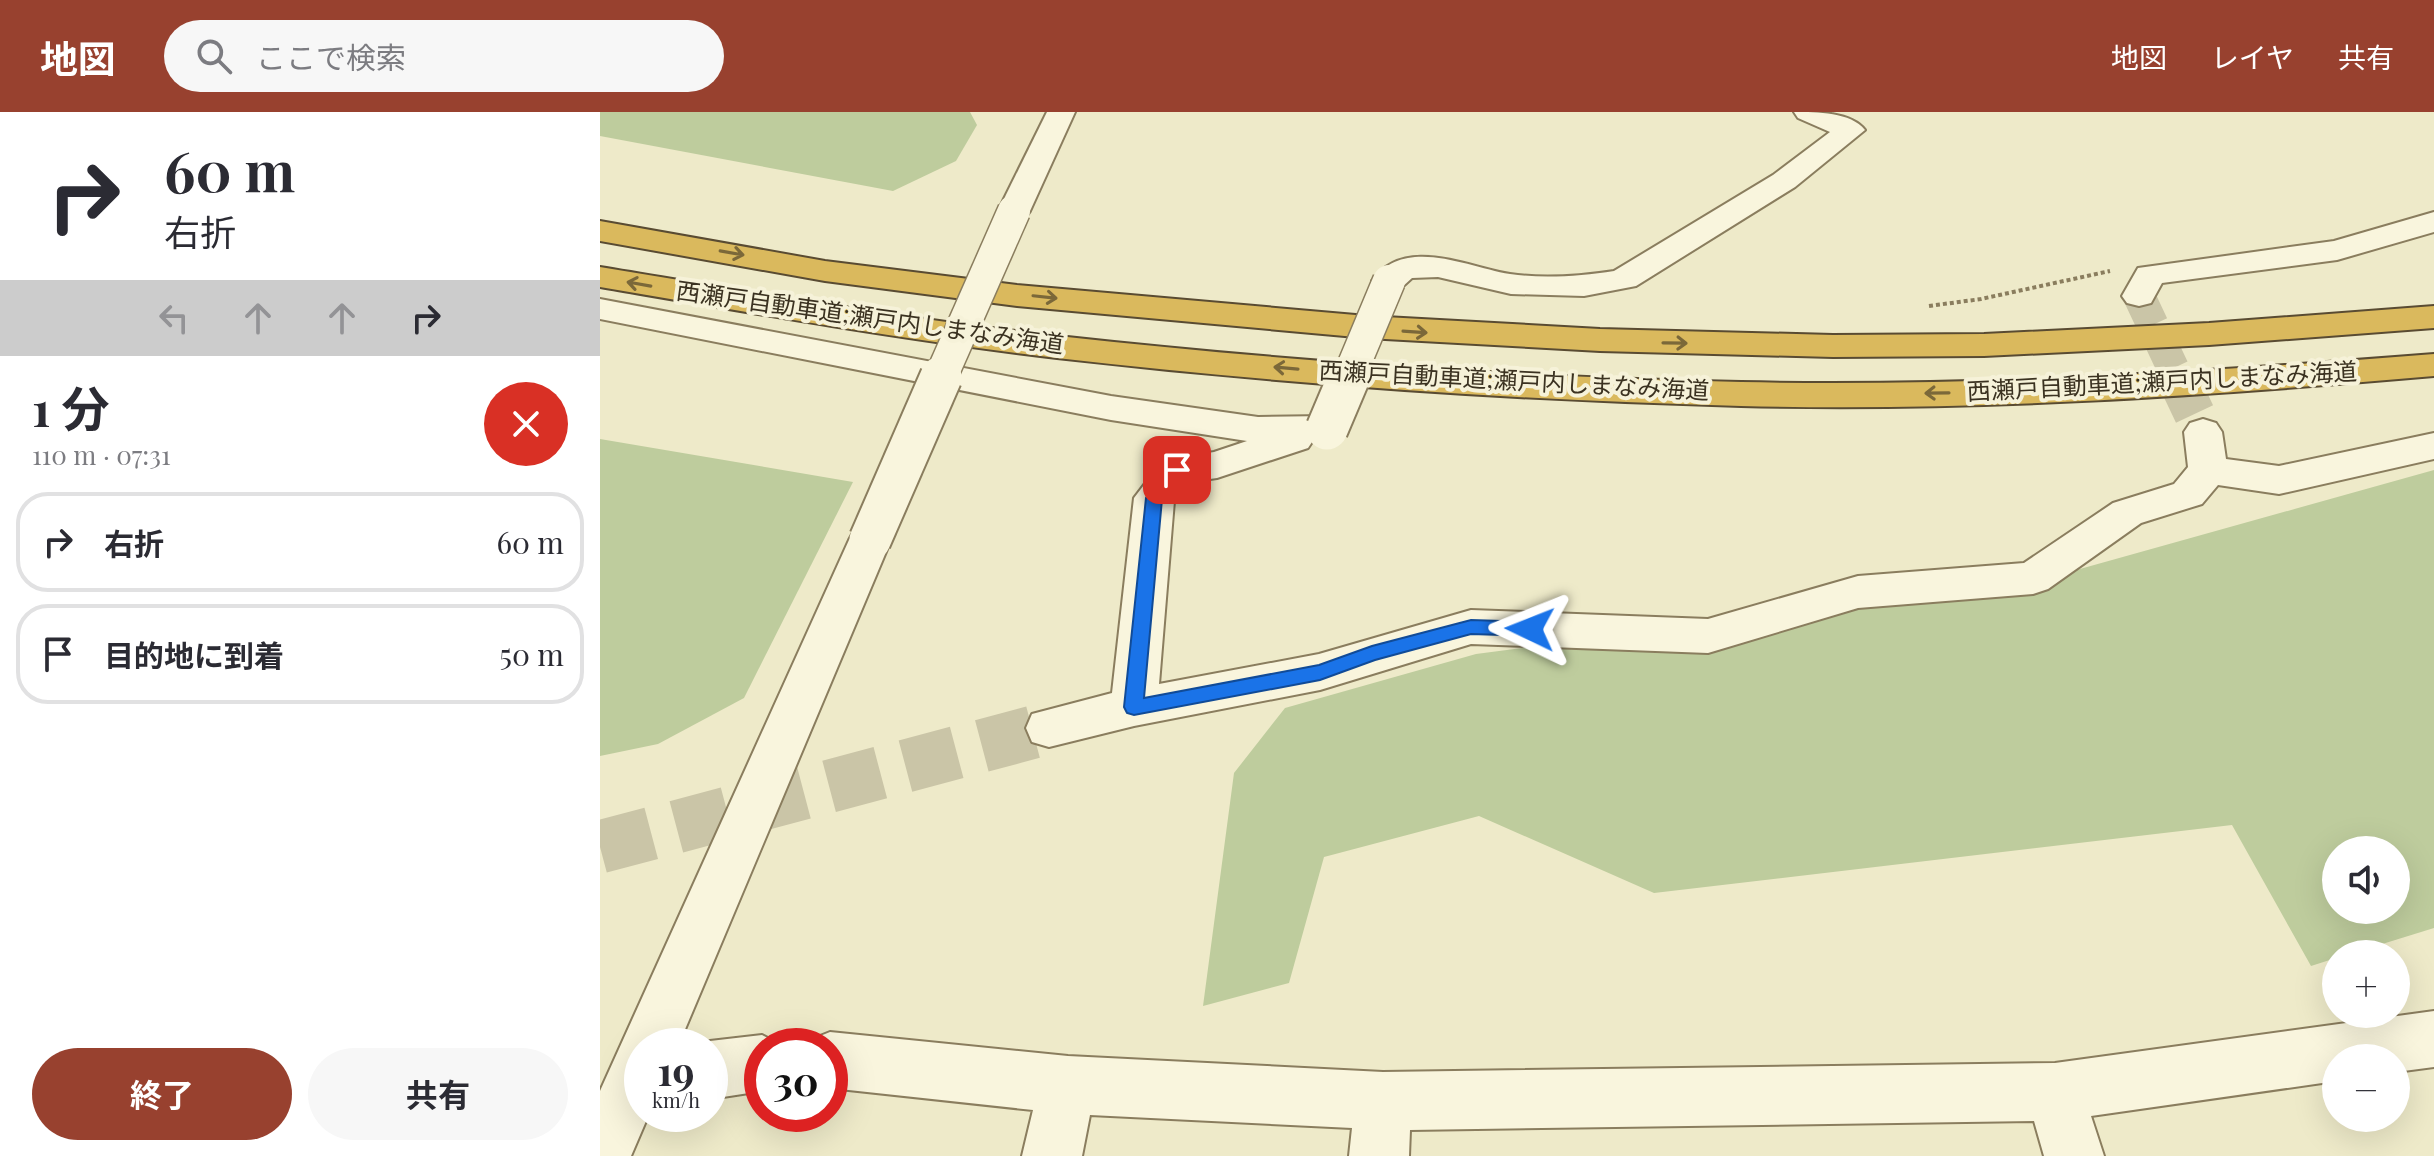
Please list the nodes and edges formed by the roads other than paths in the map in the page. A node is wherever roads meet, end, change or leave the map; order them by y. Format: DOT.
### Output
graph roads {
  1 [pos="1061,112"];
  2 [pos="1808,112"];
  3 [pos="2434,222"];
  4 [pos="600,231"];
  5 [pos="600,277"];
  6 [pos="2145,285"];
  7 [pos="2434,305"];
  8 [pos="600,309"];
  9 [pos="2434,317"];
  10 [pos="2284,329"];
  11 [pos="2432,366"];
  12 [pos="1261,440"];
  13 [pos="2434,446"];
  14 [pos="1134,707"];
  15 [pos="1049,728"];
  16 [pos="653,1028"];
  17 [pos="2434,1039"];
  18 [pos="848,1062"];
  19 [pos="1068,1085"];
  20 [pos="2055,1092"];
  21 [pos="624,1096"];
  22 [pos="1381,1129"];
  23 [pos="601,1156"];
  24 [pos="1052,1156"];
  25 [pos="2074,1156"];
  1 -- 16 [label="street, bridge"];
  2 -- 12 [label="street, bridge"];
  3 -- 6 [label="street"];
  4 -- 10 [label="highway, 西瀬戸自動車道;瀬戸内しまなみ海道, one-way"];
  11 -- 5 [label="highway, 西瀬戸自動車道;瀬戸内しまなみ海道, one-way"];
  7 -- 10 [label="highway"];
  8 -- 12 [label="street"];
  9 -- 10 [label="highway, 西瀬戸自動車道;瀬戸内しまなみ海道"];
  12 -- 14 [label="street"];
  13 -- 14 [label="street"];
  14 -- 15 [label="street"];
  17 -- 20 [label="street"];
  18 -- 19 [label="street"];
  19 -- 22 [label="street"];
  19 -- 24 [label="street"];
  20 -- 22 [label="street"];
  20 -- 25 [label="street"];
  21 -- 23 [label="street"];
}
